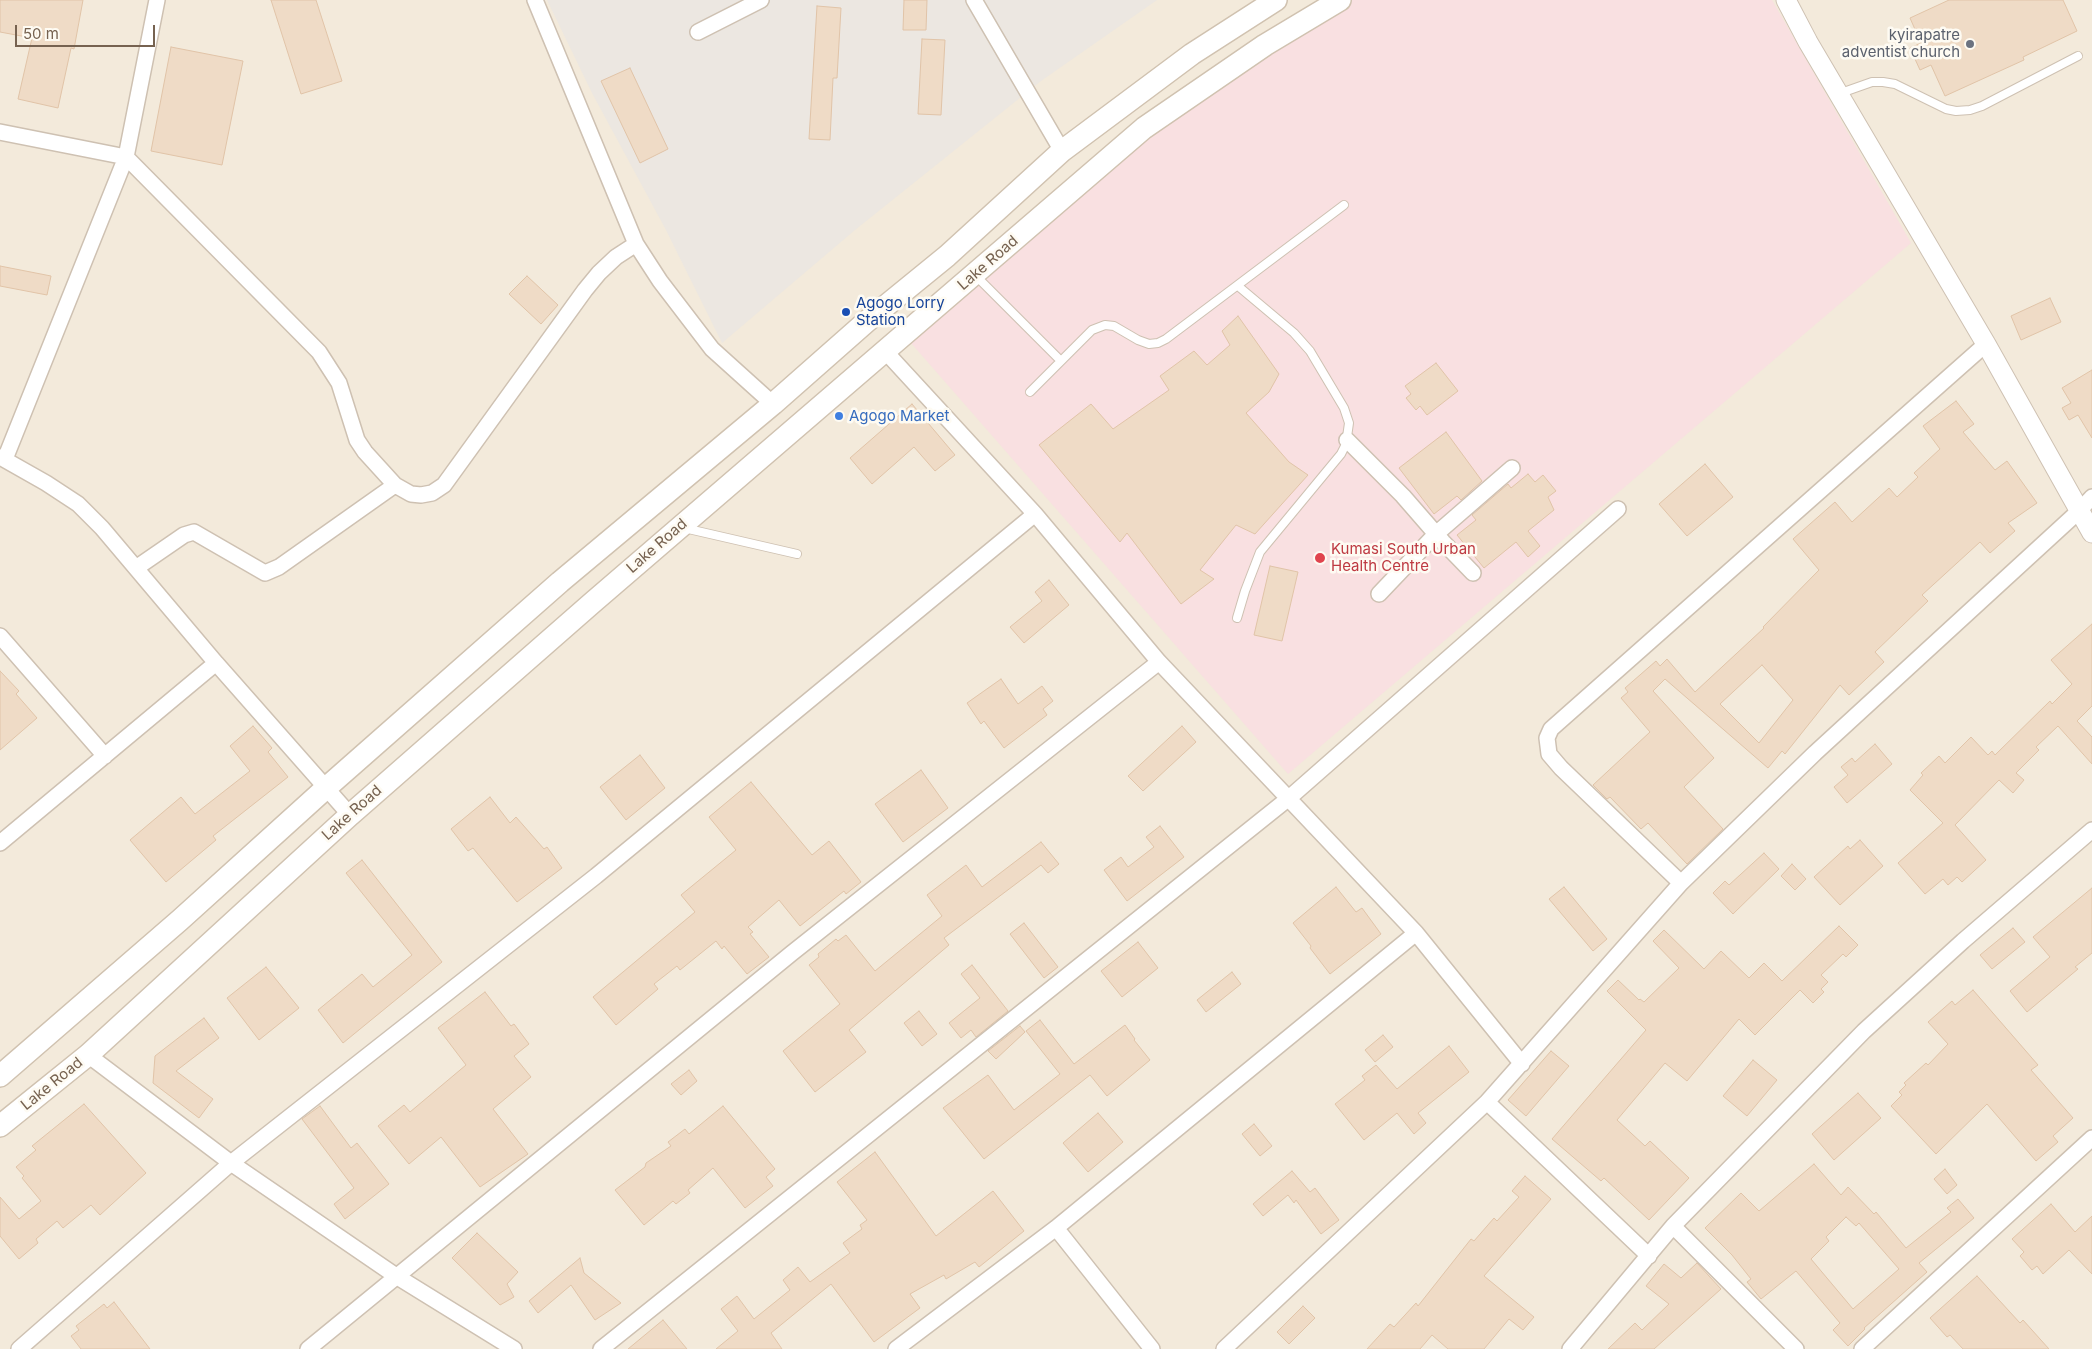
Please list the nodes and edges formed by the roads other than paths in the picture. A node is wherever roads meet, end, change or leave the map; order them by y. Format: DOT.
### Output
graph roads {
  1 [pos="157,0"];
  2 [pos="535,0"];
  3 [pos="762,0"];
  4 [pos="974,0"];
  5 [pos="1276,0"];
  6 [pos="1340,0"];
  7 [pos="1786,0"];
  8 [pos="698,32"];
  9 [pos="2078,56"];
  10 [pos="1838,94"];
  11 [pos="0,132"];
  12 [pos="1062,151"];
  13 [pos="126,157"];
  14 [pos="1344,205"];
  15 [pos="636,244"];
  16 [pos="975,275"];
  17 [pos="1238,286"];
  18 [pos="1986,344"];
  19 [pos="884,350"];
  20 [pos="1061,361"];
  21 [pos="1030,392"];
  22 [pos="773,404"];
  23 [pos="1347,440"];
  24 [pos="3,458"];
  25 [pos="1512,468"];
  26 [pos="395,485"];
  27 [pos="2092,497"];
  28 [pos="1618,509"];
  29 [pos="2079,510"];
  30 [pos="1035,514"];
  31 [pos="680,527"];
  32 [pos="2092,533"];
  33 [pos="1436,534"];
  34 [pos="798,554"];
  35 [pos="136,568"];
  36 [pos="1473,573"];
  37 [pos="1379,594"];
  38 [pos="1237,618"];
  39 [pos="0,636"];
  40 [pos="1159,662"];
  41 [pos="216,663"];
  42 [pos="105,756"];
  43 [pos="326,788"];
  44 [pos="1289,798"];
  45 [pos="350,815"];
  46 [pos="2092,830"];
  47 [pos="0,843"];
  48 [pos="1680,883"];
  49 [pos="1416,933"];
  50 [pos="88,1054"];
  51 [pos="1522,1064"];
  52 [pos="0,1076"];
  53 [pos="1487,1102"];
  54 [pos="0,1126"];
  55 [pos="2092,1138"];
  56 [pos="231,1163"];
  57 [pos="1673,1226"];
  58 [pos="1056,1228"];
  59 [pos="1649,1256"];
  60 [pos="396,1276"];
  61 [pos="20,1349"];
  62 [pos="308,1349"];
  63 [pos="514,1349"];
  64 [pos="601,1349"];
  65 [pos="896,1349"];
  66 [pos="1152,1349"];
  67 [pos="1224,1349"];
  68 [pos="1570,1349"];
  69 [pos="1796,1349"];
  70 [pos="1862,1349"];
  1 -- 13 [label="street"];
  2 -- 15 [label="street"];
  3 -- 8 [label="street"];
  4 -- 12 [label="street"];
  5 -- 12 [label="main road"];
  6 -- 16 [label="main road, Lake Road"];
  7 -- 10 [label="street"];
  9 -- 10 [label="lane"];
  10 -- 18 [label="street"];
  11 -- 13 [label="street"];
  12 -- 22 [label="main road"];
  13 -- 24 [label="street"];
  13 -- 26 [label="street"];
  14 -- 17 [label="lane"];
  15 -- 22 [label="street"];
  15 -- 26 [label="street"];
  16 -- 19 [label="main road, Lake Road"];
  16 -- 20 [label="lane"];
  17 -- 20 [label="lane"];
  17 -- 23 [label="lane"];
  18 -- 29 [label="street"];
  18 -- 48 [label="street"];
  19 -- 30 [label="street"];
  19 -- 31 [label="main road, Lake Road"];
  20 -- 21 [label="lane"];
  22 -- 43 [label="main road"];
  23 -- 33 [label="street"];
  23 -- 38 [label="lane"];
  24 -- 35 [label="street"];
  25 -- 33 [label="street"];
  26 -- 35 [label="street"];
  27 -- 29 [label="street"];
  28 -- 44 [label="street"];
  29 -- 32 [label="street"];
  29 -- 48 [label="street"];
  30 -- 40 [label="street"];
  30 -- 56 [label="street"];
  31 -- 34 [label="lane"];
  31 -- 45 [label="main road, Lake Road"];
  33 -- 36 [label="street"];
  33 -- 37 [label="street"];
  35 -- 41 [label="street"];
  39 -- 42 [label="street"];
  40 -- 44 [label="street"];
  40 -- 60 [label="street"];
  41 -- 42 [label="street"];
  41 -- 43 [label="street"];
  42 -- 47 [label="street"];
  43 -- 45 [label="street"];
  43 -- 52 [label="main road"];
  44 -- 49 [label="street"];
  44 -- 64 [label="street"];
  45 -- 50 [label="main road, Lake Road"];
  46 -- 57 [label="street"];
  48 -- 51 [label="street"];
  49 -- 51 [label="street"];
  49 -- 58 [label="street"];
  50 -- 54 [label="main road, Lake Road"];
  50 -- 56 [label="street"];
  51 -- 53 [label="street"];
  53 -- 59 [label="street"];
  53 -- 67 [label="street"];
  55 -- 70 [label="street"];
  56 -- 60 [label="street"];
  56 -- 61 [label="street"];
  57 -- 59 [label="street"];
  57 -- 69 [label="street"];
  58 -- 65 [label="street"];
  58 -- 66 [label="street"];
  59 -- 68 [label="street"];
  60 -- 62 [label="street"];
  60 -- 63 [label="street"];
}
